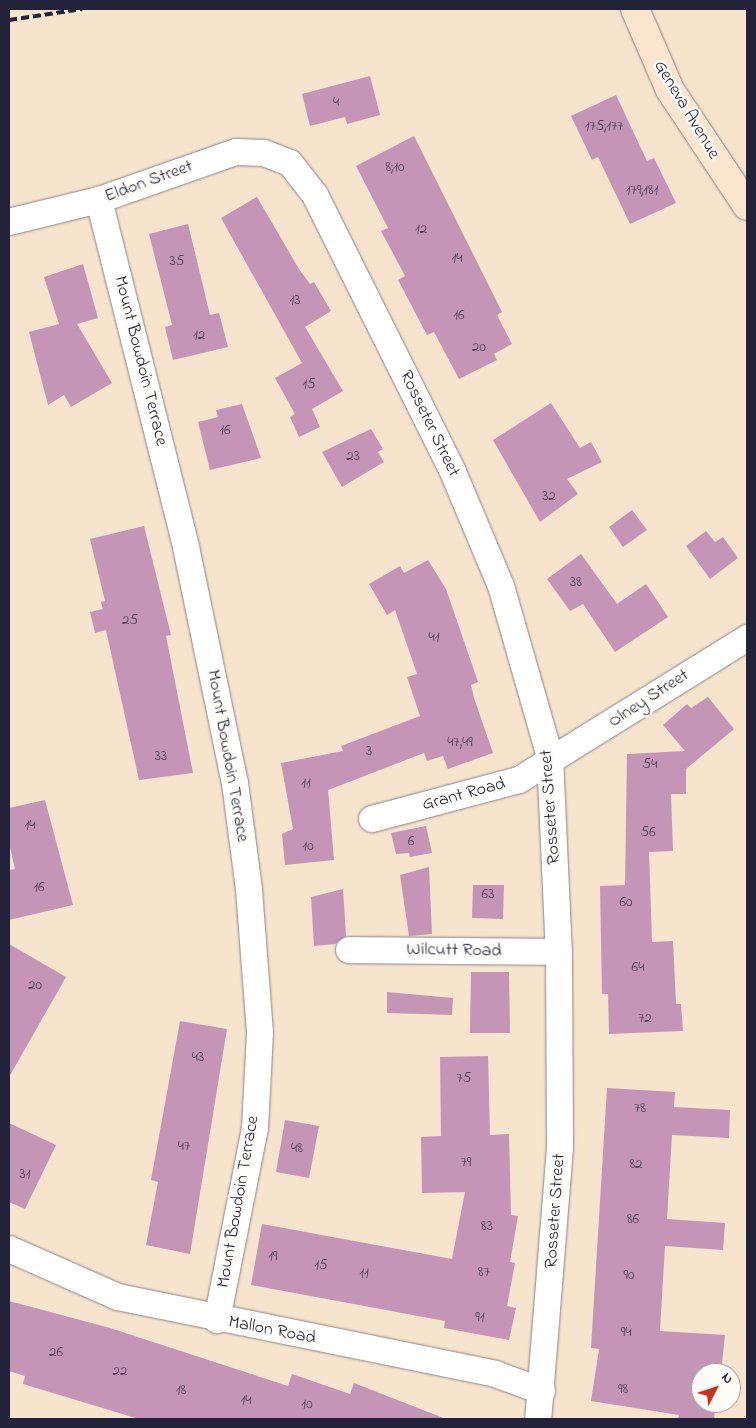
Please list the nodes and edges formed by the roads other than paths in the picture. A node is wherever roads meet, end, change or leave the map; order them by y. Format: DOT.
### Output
graph roads {
  1 [pos="635,9"];
  2 [pos="288,162"];
  3 [pos="99,200"];
  4 [pos="747,206"];
  5 [pos="9,222"];
  6 [pos="747,638"];
  7 [pos="550,758"];
  8 [pos="372,819"];
  9 [pos="349,950"];
  10 [pos="560,952"];
  11 [pos="9,1249"];
  12 [pos="217,1320"];
  13 [pos="542,1391"];
  14 [pos="538,1419"];
  1 -- 4 [label="main road, Geneva Avenue"];
  2 -- 3 [label="street, Eldon Street"];
  2 -- 7 [label="street, Rosseter Street"];
  3 -- 5 [label="street, Eldon Street"];
  3 -- 12 [label="street, Mount Bowdoin Terrace"];
  6 -- 7 [label="street, Olney Street"];
  7 -- 8 [label="street, Grant Road"];
  7 -- 10 [label="street, Rosseter Street"];
  9 -- 10 [label="street, Wilcutt Road"];
  10 -- 13 [label="street, Rosseter Street"];
  11 -- 12 [label="street, Mallon Road"];
  12 -- 13 [label="street, Mallon Road"];
  13 -- 14 [label="street, Rosseter Street"];
}
